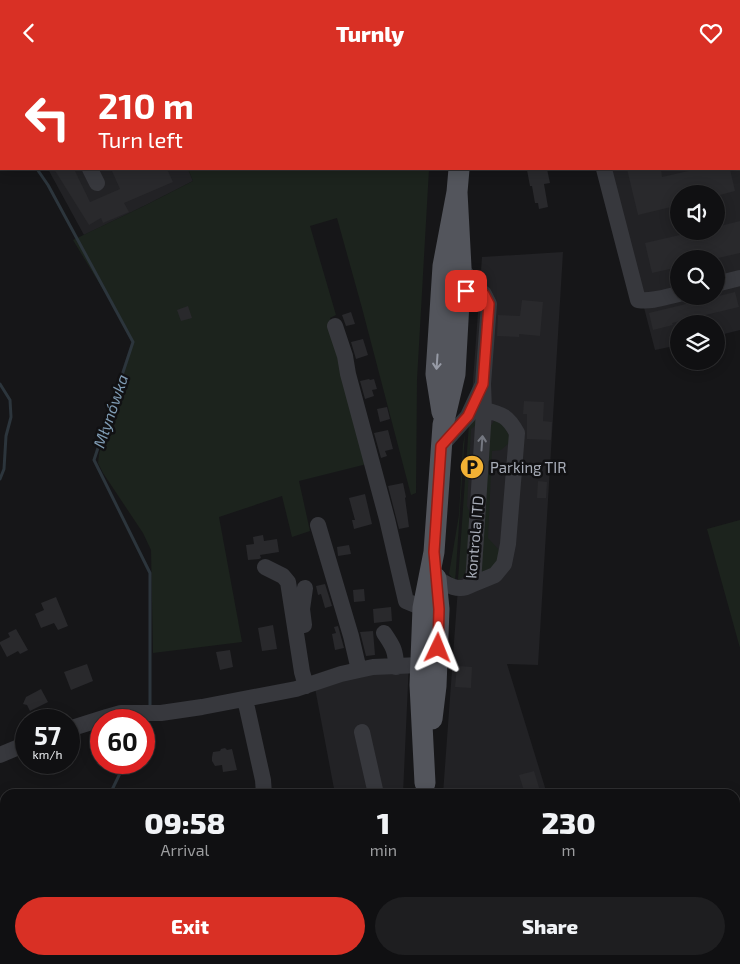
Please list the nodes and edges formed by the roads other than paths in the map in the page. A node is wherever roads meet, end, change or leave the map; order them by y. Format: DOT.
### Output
graph roads {
  1 [pos="459,170"];
  2 [pos="604,170"];
  3 [pos="457,192"];
  4 [pos="740,278"];
  5 [pos="725,282"];
  6 [pos="468,291"];
  7 [pos="670,295"];
  8 [pos="440,325"];
  9 [pos="335,326"];
  10 [pos="483,384"];
  11 [pos="484,410"];
  12 [pos="444,425"];
  13 [pos="441,446"];
  14 [pos="318,525"];
  15 [pos="266,567"];
  16 [pos="433,576"];
  17 [pos="473,584"];
  18 [pos="305,588"];
  19 [pos="423,608"];
  20 [pos="384,633"];
  21 [pos="420,665"];
  22 [pos="396,667"];
  23 [pos="359,670"];
  24 [pos="309,685"];
  25 [pos="245,699"];
  26 [pos="80,726"];
  27 [pos="362,732"];
  28 [pos="15,749"];
  29 [pos="0,755"];
  30 [pos="263,789"];
  31 [pos="375,789"];
  32 [pos="424,789"];
  1 -- 3 [label="main road"];
  2 -- 7 [label="street"];
  3 -- 6 [label="main road"];
  3 -- 8 [label="main road"];
  4 -- 5 [label="street"];
  6 -- 8 [label="street"];
  6 -- 10 [label="street"];
  6 -- 12 [label="main road"];
  8 -- 12 [label="main road, one-way"];
  9 -- 19 [label="street"];
  10 -- 11 [label="street, kontrola ITD"];
  10 -- 13 [label="street"];
  17 -- 11 [label="street, kontrola ITD, one-way"];
  11 -- 17 [label="street"];
  12 -- 13 [label="main road"];
  13 -- 16 [label="main road"];
  14 -- 23 [label="street"];
  15 -- 24 [label="street"];
  16 -- 17 [label="street, kontrola ITD"];
  16 -- 19 [label="main road"];
  16 -- 32 [label="main road"];
  18 -- 24 [label="street"];
  19 -- 21 [label="main road"];
  20 -- 22 [label="street"];
  21 -- 22 [label="street"];
  21 -- 32 [label="main road"];
  22 -- 23 [label="street"];
  23 -- 24 [label="street"];
  24 -- 25 [label="street"];
  25 -- 26 [label="street"];
  25 -- 30 [label="street"];
  27 -- 31 [label="street"];
  28 -- 29 [label="street"];
}
